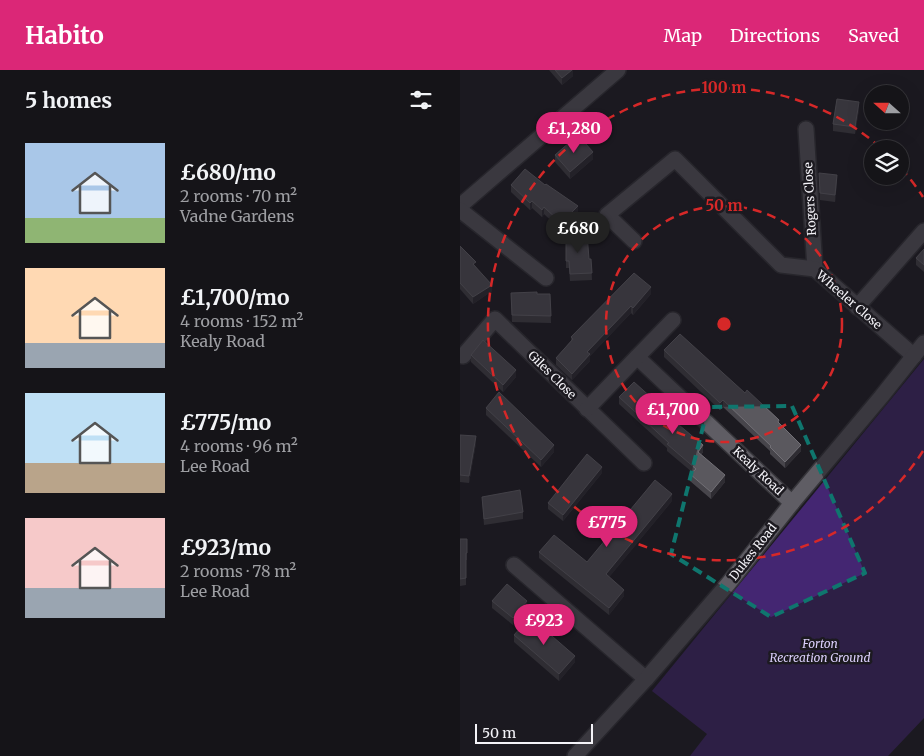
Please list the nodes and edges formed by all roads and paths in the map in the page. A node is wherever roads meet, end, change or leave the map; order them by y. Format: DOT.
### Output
graph roads {
  1 [pos="618,70"];
  2 [pos="806,128"];
  3 [pos="460,206"];
  4 [pos="460,210"];
  5 [pos="924,231"];
  6 [pos="634,241"];
  7 [pos="815,269"];
  8 [pos="546,278"];
  9 [pos="858,307"];
  10 [pos="673,320"];
  11 [pos="924,343"];
  12 [pos="463,356"];
  13 [pos="636,356"];
  14 [pos="914,356"];
  15 [pos="587,410"];
  16 [pos="644,463"];
  17 [pos="792,503"];
  18 [pos="514,564"];
  19 [pos="646,679"];
  20 [pos="575,756"];
  1 -- 3 [label="street"];
  2 -- 7 [label="street, Rogers Close"];
  4 -- 8 [label="street"];
  5 -- 9 [label="street"];
  6 -- 7 [label="street, Wheeler Close"];
  7 -- 9 [label="street, Wheeler Close"];
  9 -- 14 [label="street, Wheeler Close"];
  10 -- 13 [label="street"];
  11 -- 14 [label="street, Dukes Road"];
  12 -- 15 [label="street, Giles Close"];
  13 -- 15 [label="street"];
  13 -- 17 [label="street, Kealy Road"];
  14 -- 17 [label="street, Dukes Road"];
  15 -- 16 [label="street, Giles Close"];
  17 -- 19 [label="street, Dukes Road"];
  18 -- 19 [label="street"];
  19 -- 20 [label="street, Dukes Road"];
}
